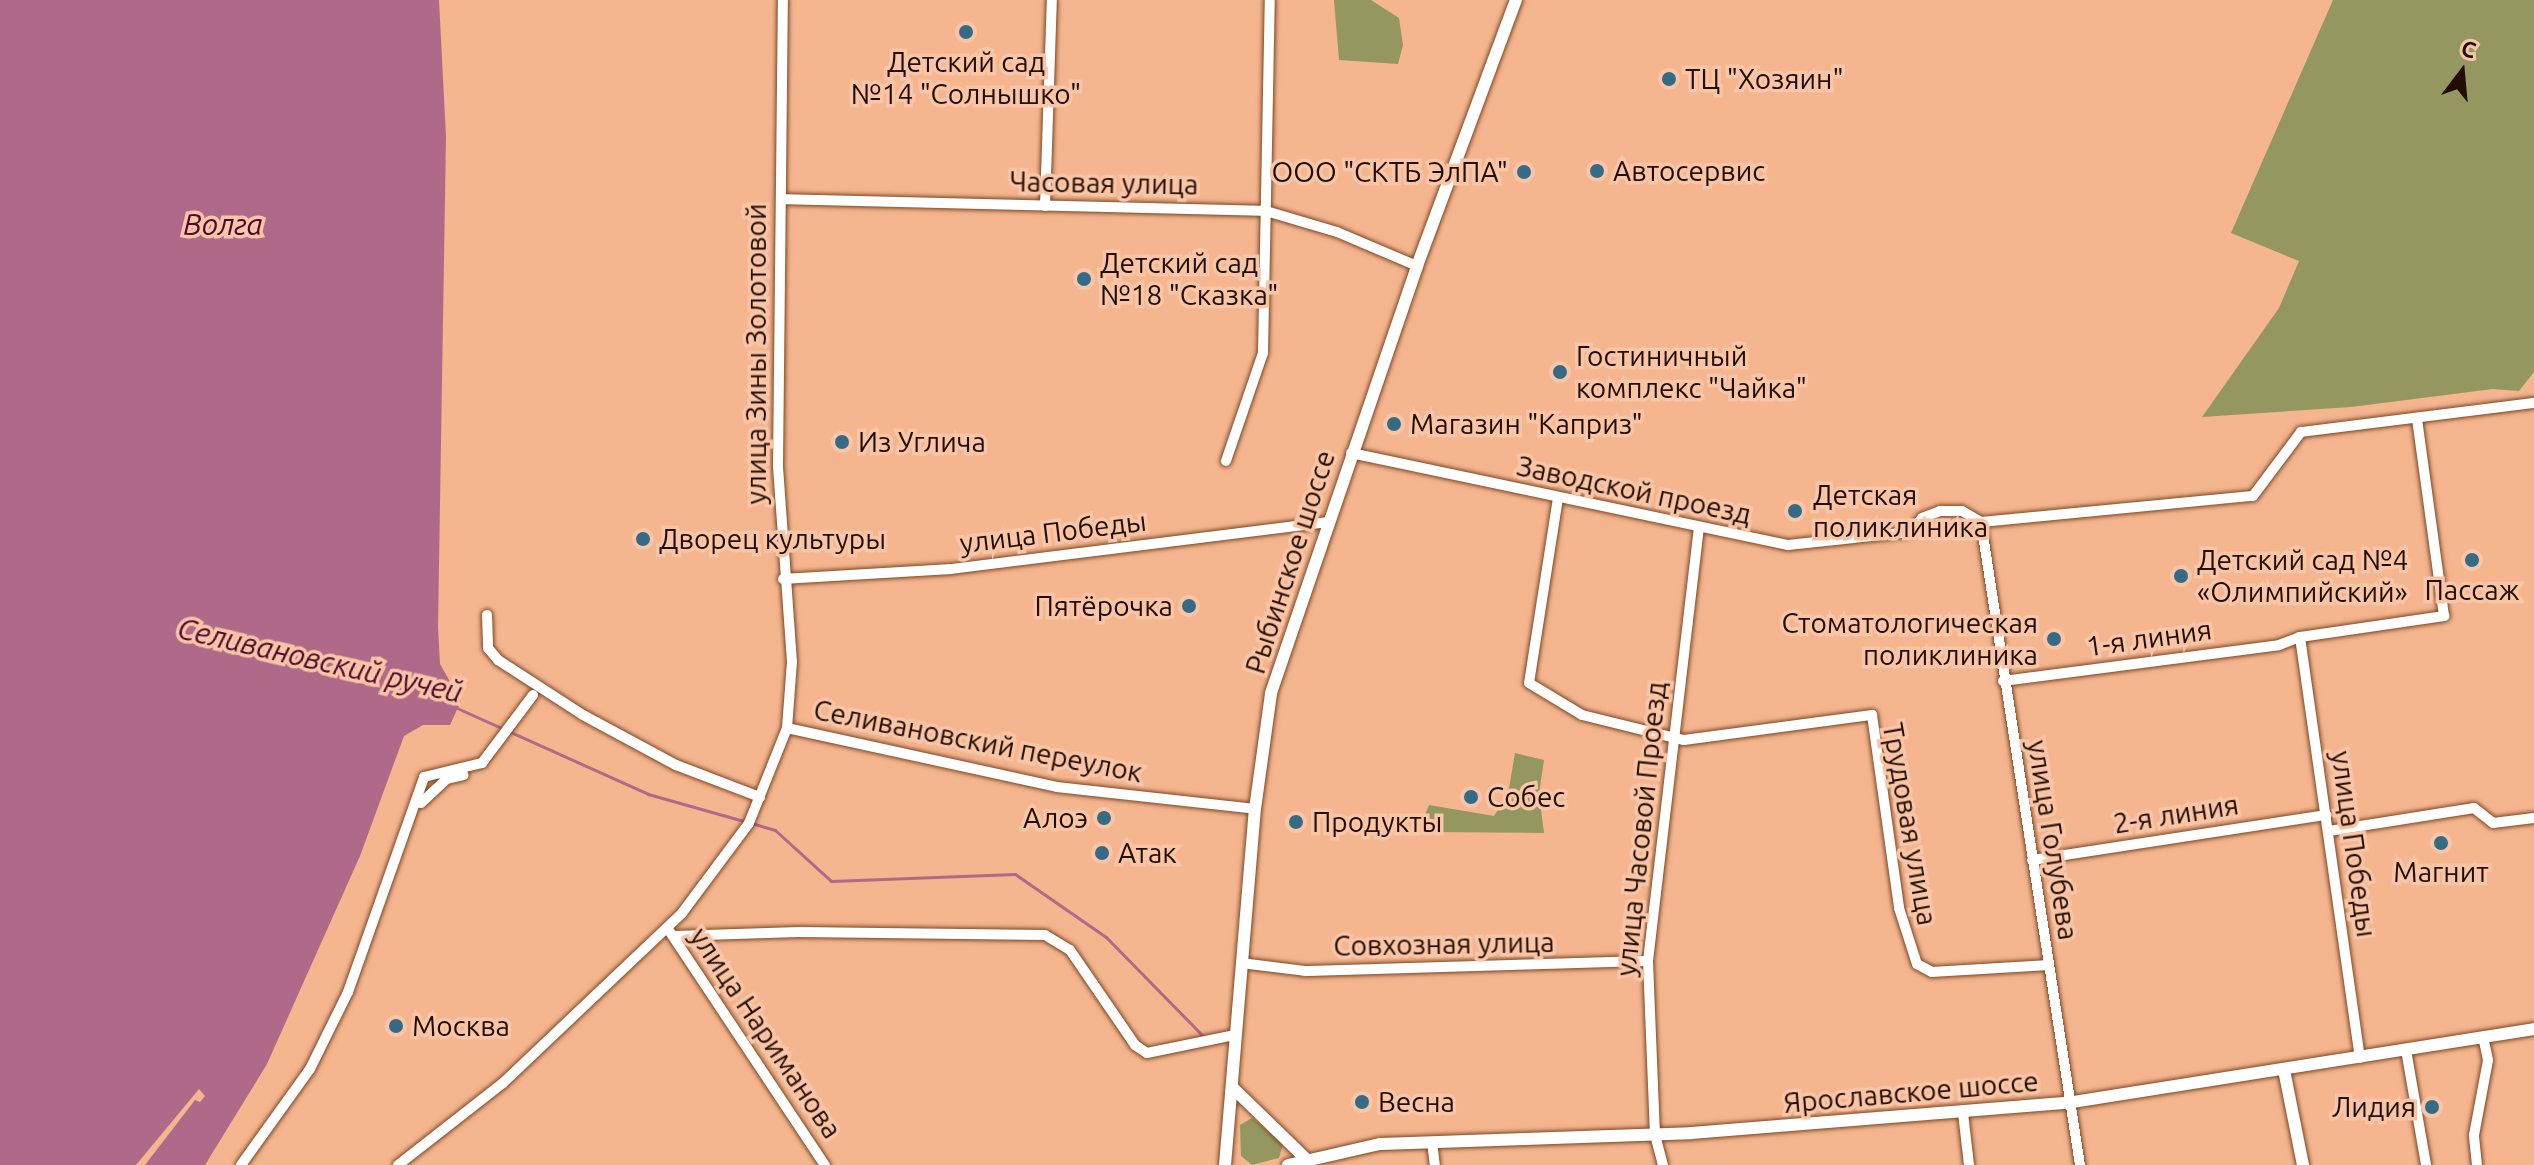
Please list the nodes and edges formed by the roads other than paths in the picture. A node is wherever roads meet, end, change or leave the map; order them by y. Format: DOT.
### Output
graph roads {
  1 [pos="783,0"];
  2 [pos="1052,0"];
  3 [pos="1270,0"];
  4 [pos="1516,0"];
  5 [pos="781,199"];
  6 [pos="1045,206"];
  7 [pos="1266,211"];
  8 [pos="1417,266"];
  9 [pos="2534,403"];
  10 [pos="2417,418"];
  11 [pos="1351,453"];
  12 [pos="1226,461"];
  13 [pos="1558,498"];
  14 [pos="1327,522"];
  15 [pos="1981,522"];
  16 [pos="1699,528"];
  17 [pos="783,579"];
  18 [pos="487,615"];
  19 [pos="2300,637"];
  20 [pos="2003,681"];
  21 [pos="533,695"];
  22 [pos="787,728"];
  23 [pos="1674,739"];
  24 [pos="466,775"];
  25 [pos="760,797"];
  26 [pos="1255,809"];
  27 [pos="2327,815"];
  28 [pos="2534,818"];
  29 [pos="2329,831"];
  30 [pos="2032,860"];
  31 [pos="670,932"];
  32 [pos="1648,961"];
  33 [pos="1241,963"];
  34 [pos="2049,965"];
  35 [pos="2534,1029"];
  36 [pos="1235,1035"];
  37 [pos="2483,1037"];
  38 [pos="2406,1050"];
  39 [pos="2360,1058"];
  40 [pos="2284,1070"];
  41 [pos="1232,1087"];
  42 [pos="2067,1103"];
  43 [pos="1963,1113"];
  44 [pos="1655,1135"];
  45 [pos="1432,1142"];
  46 [pos="1306,1159"];
  47 [pos="241,1165"];
  48 [pos="248,1165"];
  49 [pos="398,1165"];
  50 [pos="825,1165"];
  51 [pos="1225,1165"];
  52 [pos="1288,1165"];
  53 [pos="1435,1165"];
  54 [pos="1663,1165"];
  55 [pos="1969,1165"];
  56 [pos="2080,1165"];
  57 [pos="2303,1165"];
  58 [pos="2426,1165"];
  59 [pos="2477,1165"];
  1 -- 5 [label="street, улица Зины Золотовой"];
  2 -- 6 [label="street"];
  3 -- 7 [label="street"];
  4 -- 8 [label="main road, Рыбинское шоссе"];
  5 -- 6 [label="street, Часовая улица"];
  5 -- 17 [label="street, улица Зины Золотовой"];
  6 -- 7 [label="street, Часовая улица"];
  7 -- 8 [label="street, Часовая улица"];
  7 -- 12 [label="street"];
  8 -- 11 [label="main road, Рыбинское шоссе"];
  9 -- 10 [label="street, Заводской проезд"];
  10 -- 15 [label="street, Заводской проезд"];
  10 -- 19 [label="street, 1-я линия"];
  11 -- 13 [label="street, Заводской проезд"];
  11 -- 14 [label="main road, Рыбинское шоссе"];
  13 -- 16 [label="street, Заводской проезд"];
  13 -- 23 [label="street, Трудовая улица"];
  14 -- 17 [label="street, улица Победы"];
  14 -- 26 [label="main road, Рыбинское шоссе"];
  15 -- 16 [label="street, Заводской проезд"];
  15 -- 20 [label="street, улица Голубева"];
  16 -- 23 [label="street, улица Часовой Проезд"];
  17 -- 22 [label="street, улица Зины Золотовой"];
  18 -- 25 [label="street"];
  19 -- 20 [label="street, 1-я линия"];
  19 -- 27 [label="street, улица Победы"];
  20 -- 30 [label="street, улица Голубева"];
  21 -- 47 [label="street"];
  22 -- 25 [label="street, улица Зины Золотовой"];
  22 -- 26 [label="street, Селивановский переулок"];
  23 -- 32 [label="street, улица Часовой Проезд"];
  23 -- 34 [label="street, Трудовая улица"];
  24 -- 48 [label="street"];
  25 -- 31 [label="street, улица Зины Золотовой"];
  26 -- 33 [label="main road, Рыбинское шоссе"];
  27 -- 29 [label="street, улица Победы"];
  27 -- 30 [label="street, 2-я линия"];
  28 -- 29 [label="street"];
  29 -- 39 [label="street, улица Победы"];
  30 -- 34 [label="street, улица Голубева"];
  31 -- 36 [label="street"];
  31 -- 49 [label="street, улица Зины Золотовой"];
  31 -- 50 [label="street, улица Нариманова"];
  32 -- 33 [label="street, Совхозная улица"];
  32 -- 44 [label="street, улица Часовой Проезд"];
  33 -- 36 [label="main road, Рыбинское шоссе"];
  34 -- 42 [label="street, улица Голубева"];
  35 -- 37 [label="main road, Ярославское шоссе"];
  36 -- 41 [label="main road, Рыбинское шоссе"];
  37 -- 38 [label="main road, Ярославское шоссе"];
  37 -- 59 [label="street"];
  38 -- 39 [label="main road, Ярославское шоссе"];
  38 -- 58 [label="street"];
  39 -- 40 [label="main road, Ярославское шоссе"];
  40 -- 42 [label="main road, Ярославское шоссе"];
  40 -- 57 [label="main road"];
  41 -- 46 [label="main road"];
  41 -- 51 [label="main road, Рыбинское шоссе"];
  42 -- 43 [label="main road, Ярославское шоссе"];
  42 -- 56 [label="street, улица Голубева"];
  43 -- 44 [label="main road, Ярославское шоссе"];
  43 -- 55 [label="street"];
  44 -- 45 [label="main road, Ярославское шоссе"];
  44 -- 54 [label="street, улица Часовой Проезд"];
  45 -- 46 [label="main road, Ярославское шоссе"];
  45 -- 53 [label="street"];
  46 -- 52 [label="main road, Ярославское шоссе"];
}
